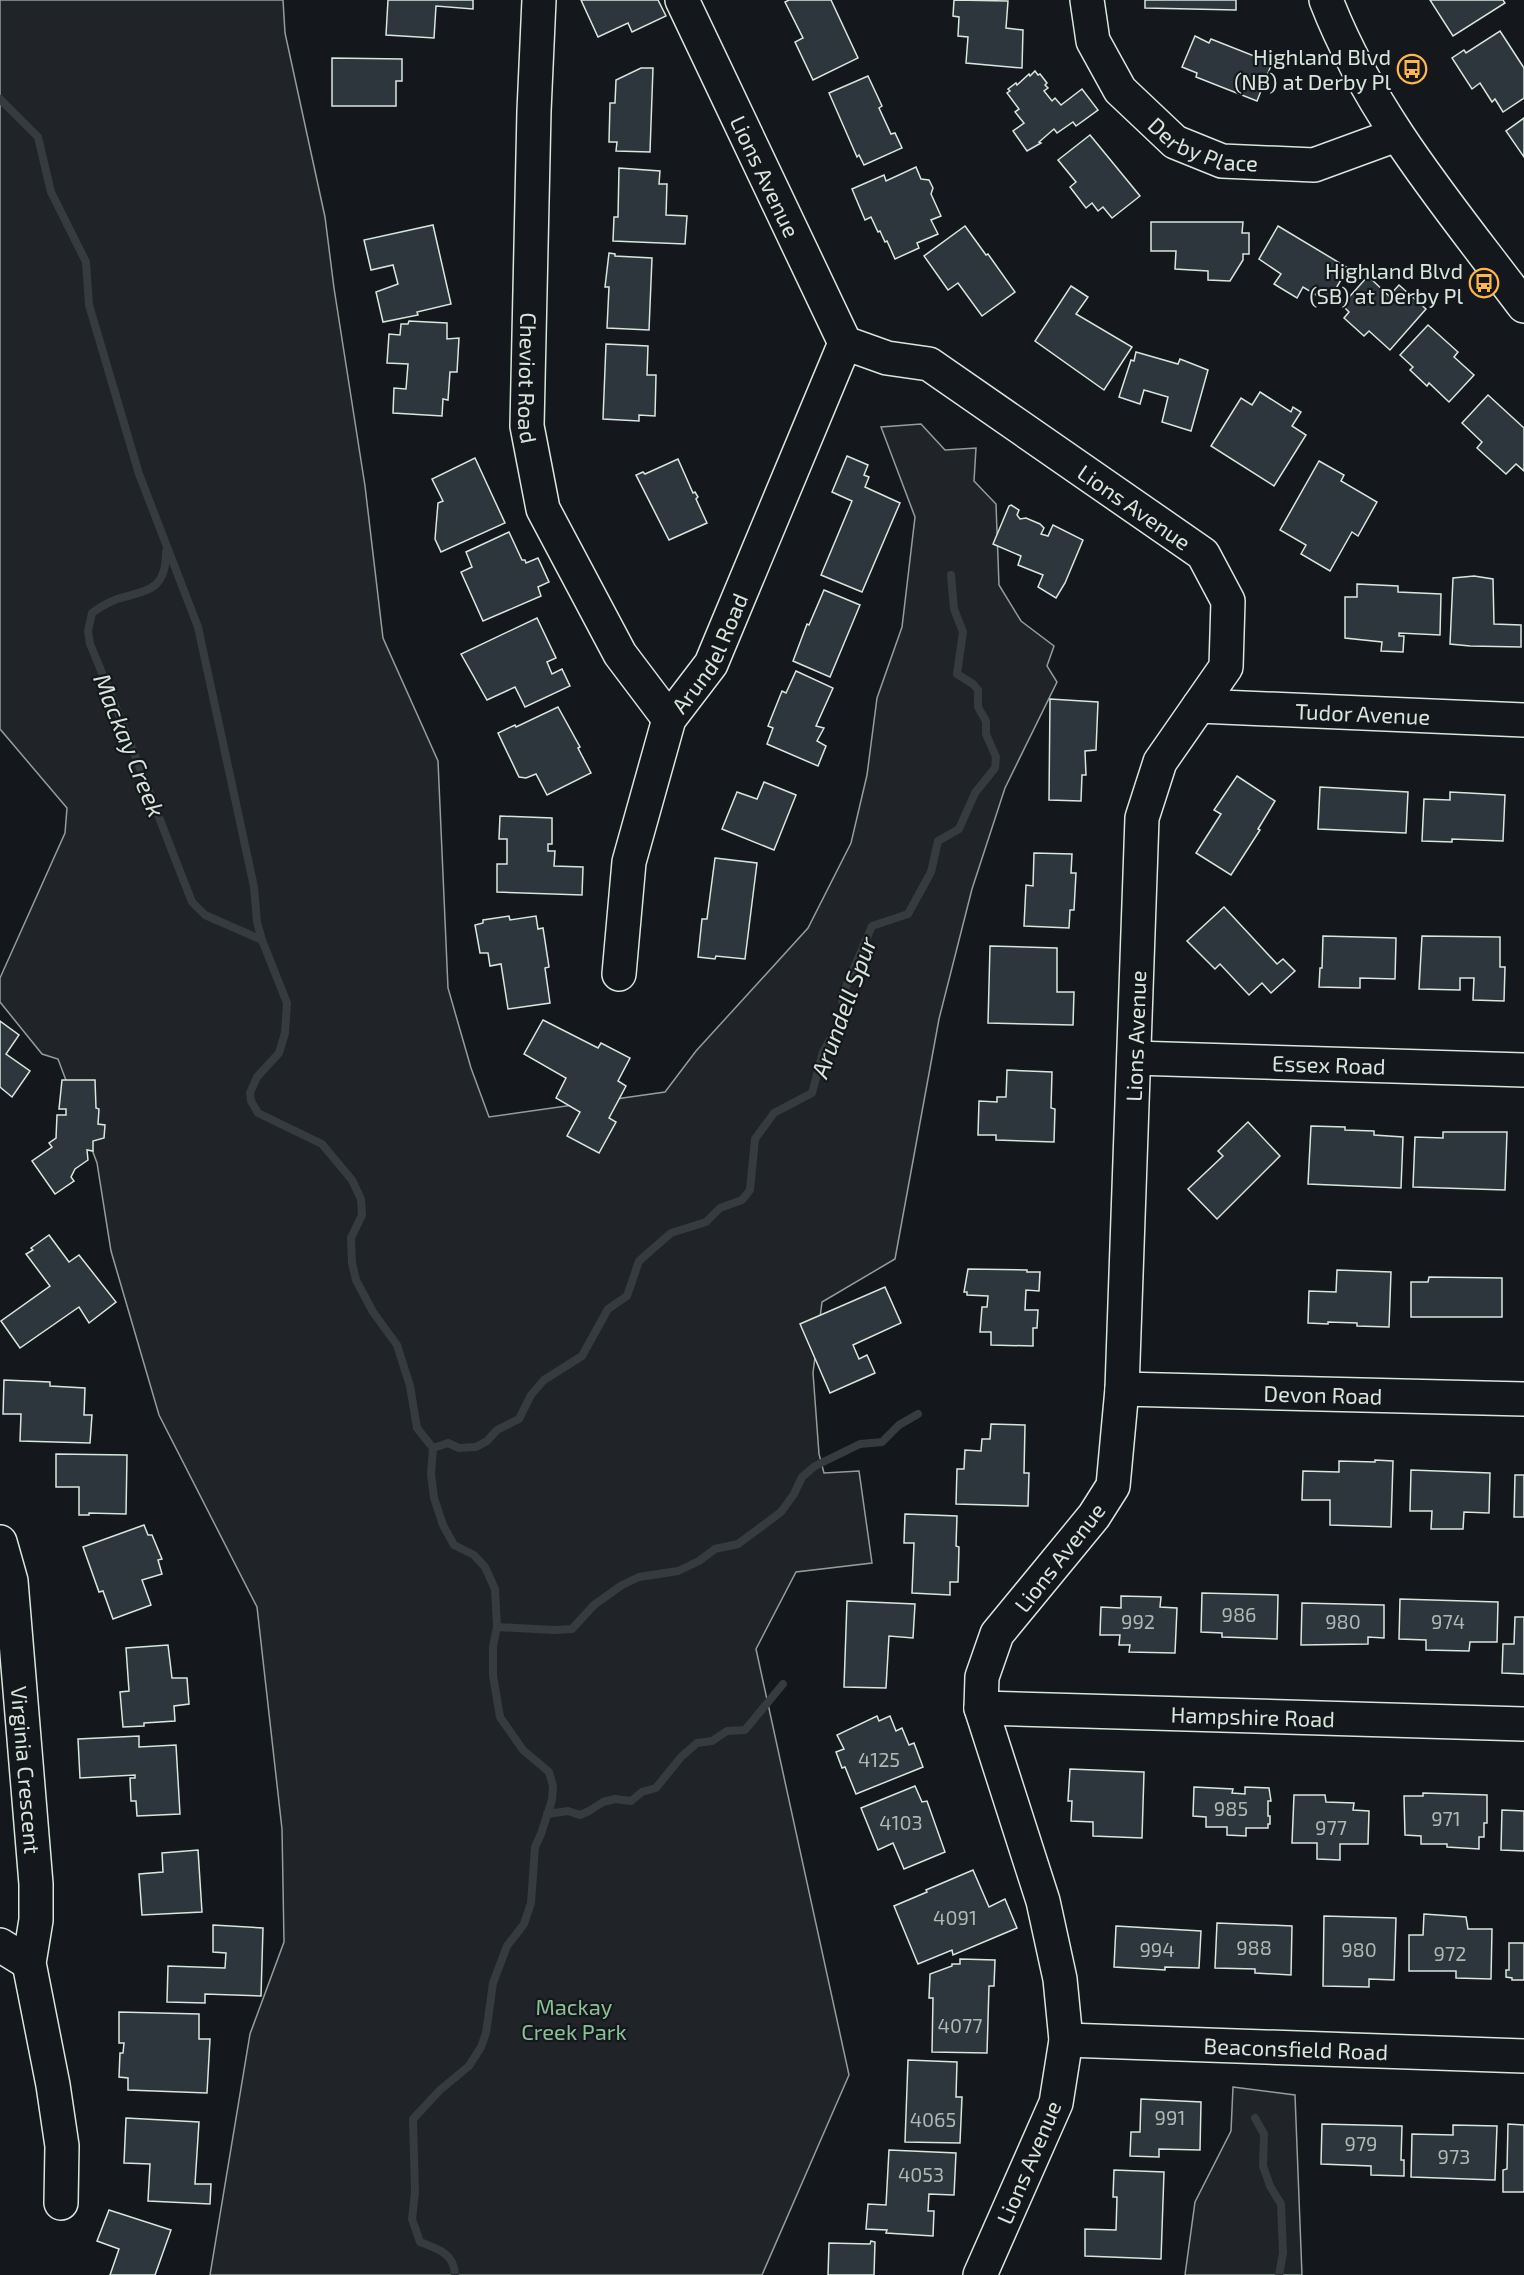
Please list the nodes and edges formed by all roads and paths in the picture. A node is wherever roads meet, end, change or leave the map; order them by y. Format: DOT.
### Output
graph roads {
  1 [pos="539,0"];
  2 [pos="682,0"];
  3 [pos="1087,0"];
  4 [pos="1326,0"];
  5 [pos="1396,135"];
  6 [pos="1524,306"];
  7 [pos="845,343"];
  8 [pos="1199,706"];
  9 [pos="669,719"];
  10 [pos="1524,720"];
  11 [pos="619,974"];
  12 [pos="1134,1058"];
  13 [pos="1524,1070"];
  14 [pos="1122,1389"];
  15 [pos="1524,1399"];
  16 [pos="0,1542"];
  17 [pos="981,1708"];
  18 [pos="1524,1724"];
  19 [pos="0,1945"];
  20 [pos="29,1963"];
  21 [pos="1066,2040"];
  22 [pos="1524,2056"];
  23 [pos="61,2203"];
  24 [pos="980,2275"];
  1 -- 9 [label="street, Cheviot Road"];
  2 -- 7 [label="street, Lions Avenue"];
  3 -- 5 [label="street, Derby Place"];
  4 -- 5 [label="street"];
  5 -- 6 [label="street"];
  7 -- 8 [label="street, Lions Avenue"];
  7 -- 9 [label="street, Arundel Road"];
  8 -- 10 [label="street, Tudor Avenue"];
  8 -- 12 [label="street, Lions Avenue"];
  9 -- 11 [label="street, Arundel Road"];
  12 -- 13 [label="street, Essex Road"];
  12 -- 14 [label="street, Lions Avenue"];
  14 -- 15 [label="street, Devon Road"];
  14 -- 17 [label="street, Lions Avenue"];
  16 -- 20 [label="street, Virginia Crescent"];
  17 -- 18 [label="street, Hampshire Road"];
  17 -- 21 [label="street, Lions Avenue"];
  19 -- 20 [label="street"];
  20 -- 23 [label="street, Virginia Crescent"];
  21 -- 22 [label="street, Beaconsfield Road"];
  21 -- 24 [label="street, Lions Avenue"];
}
